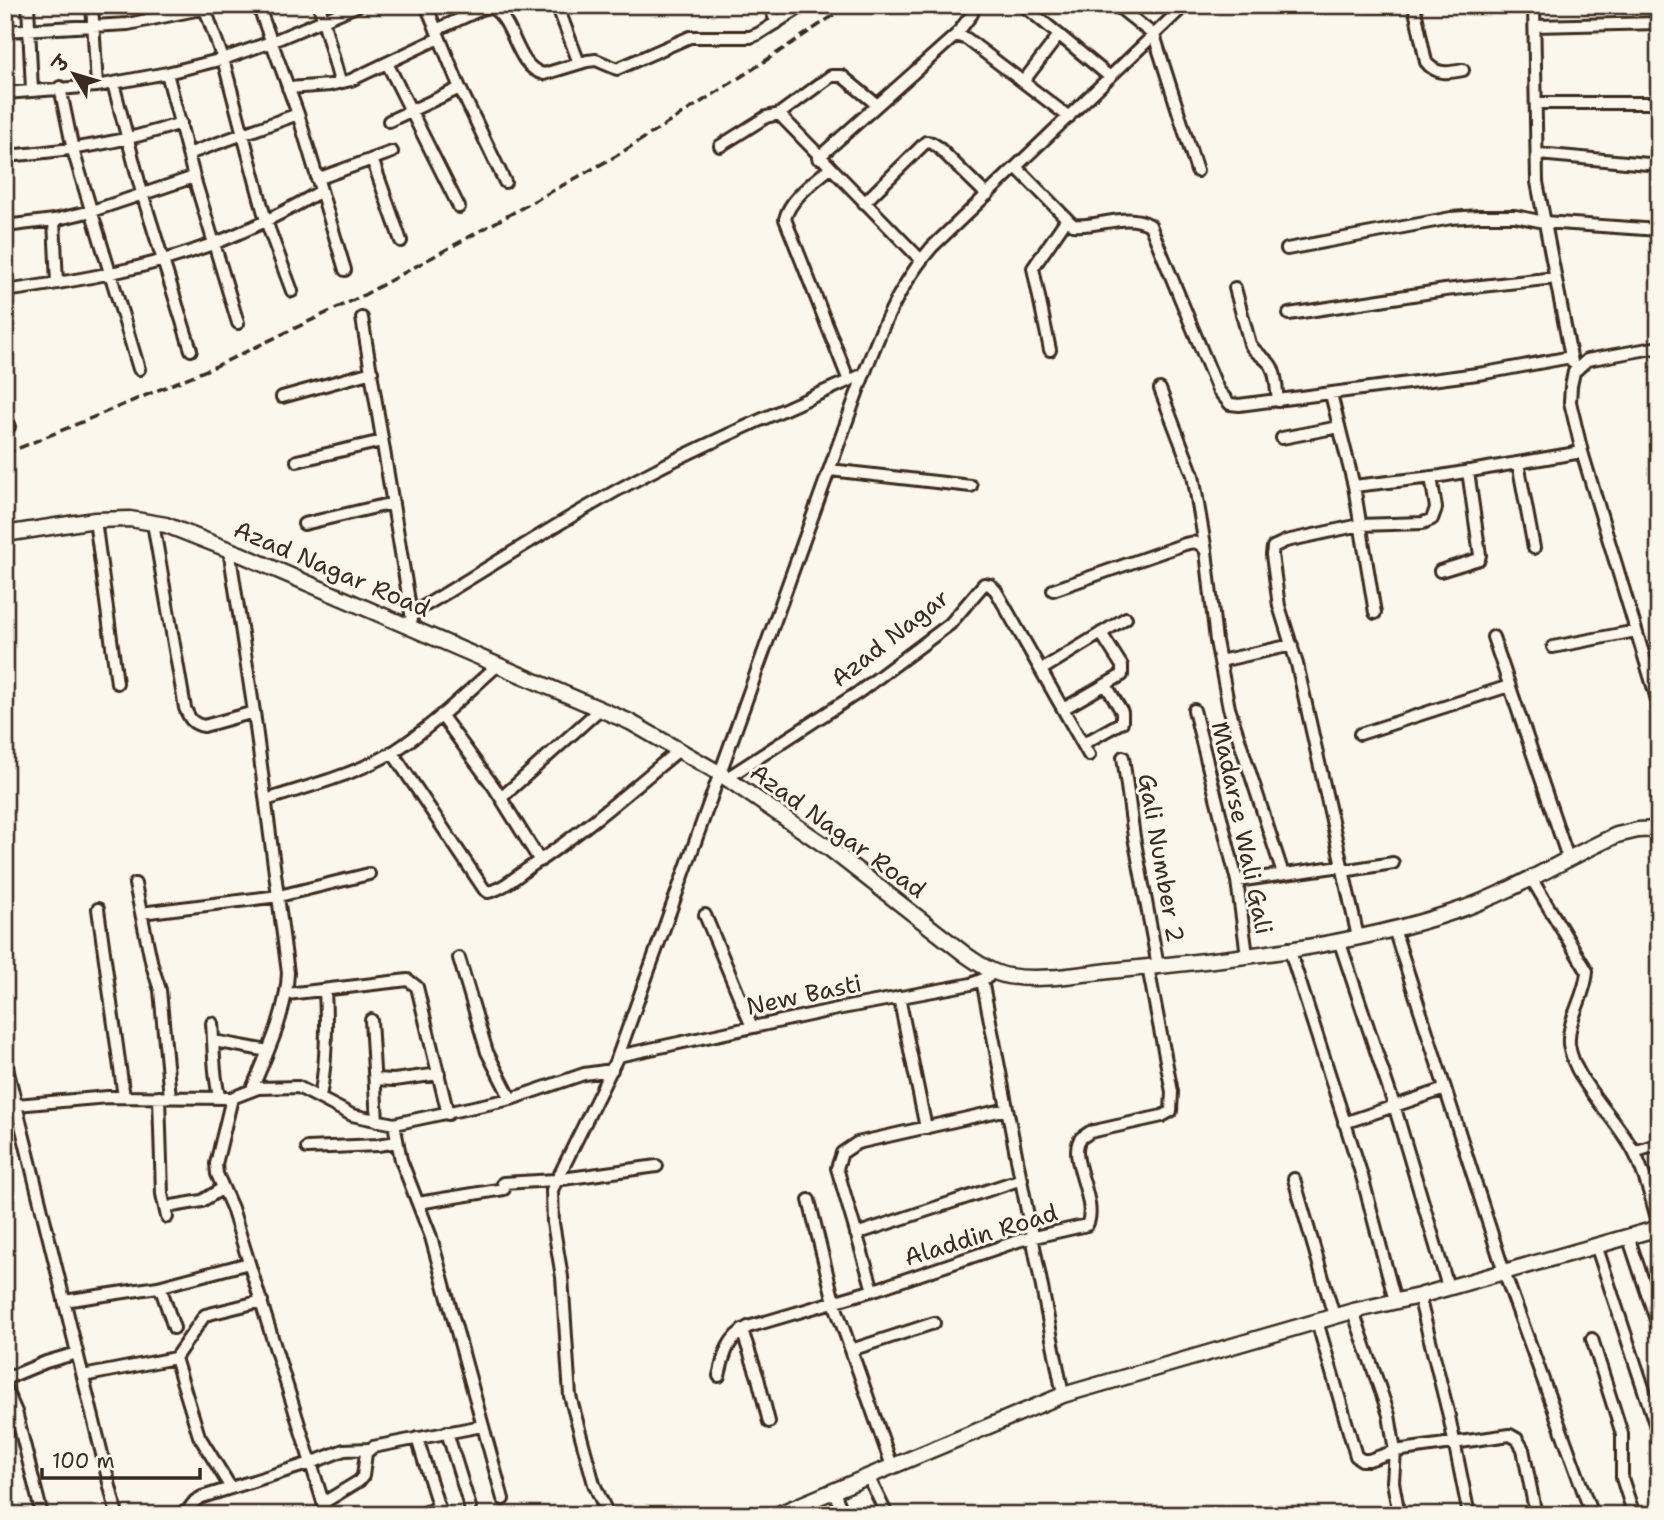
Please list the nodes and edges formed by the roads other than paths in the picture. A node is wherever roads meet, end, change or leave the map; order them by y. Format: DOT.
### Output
graph roads {
  1 [pos="28,5"];
  2 [pos="92,5"];
  3 [pos="220,5"];
  4 [pos="258,5"];
  5 [pos="319,5"];
  6 [pos="359,5"];
  7 [pos="426,5"];
  8 [pos="557,5"];
  9 [pos="769,5"];
  10 [pos="804,5"];
  11 [pos="973,5"];
  12 [pos="1023,5"];
  13 [pos="1116,5"];
  14 [pos="1185,5"];
  15 [pos="1370,5"];
  16 [pos="1387,5"];
  17 [pos="1414,5"];
  18 [pos="1534,5"];
  19 [pos="205,9"];
  20 [pos="323,21"];
  21 [pos="777,23"];
  22 [pos="1659,23"];
  23 [pos="1535,26"];
  24 [pos="92,27"];
  25 [pos="29,30"];
  26 [pos="5,31"];
  27 [pos="438,34"];
  28 [pos="1154,34"];
  29 [pos="956,35"];
  30 [pos="1059,35"];
  31 [pos="271,42"];
  32 [pos="223,59"];
  33 [pos="387,63"];
  34 [pos="579,63"];
  35 [pos="1463,70"];
  36 [pos="167,73"];
  37 [pos="1110,77"];
  38 [pos="341,82"];
  39 [pos="1023,82"];
  40 [pos="113,83"];
  41 [pos="97,86"];
  42 [pos="60,87"];
  43 [pos="288,88"];
  44 [pos="460,88"];
  45 [pos="32,90"];
  46 [pos="5,93"];
  47 [pos="1536,103"];
  48 [pos="1659,103"];
  49 [pos="876,104"];
  50 [pos="411,111"];
  51 [pos="298,114"];
  52 [pos="779,114"];
  53 [pos="1069,117"];
  54 [pos="389,121"];
  55 [pos="181,123"];
  56 [pos="242,136"];
  57 [pos="127,138"];
  58 [pos="720,146"];
  59 [pos="74,150"];
  60 [pos="392,152"];
  61 [pos="188,154"];
  62 [pos="1538,154"];
  63 [pos="5,156"];
  64 [pos="818,158"];
  65 [pos="372,159"];
  66 [pos="1659,165"];
  67 [pos="1016,167"];
  68 [pos="830,169"];
  69 [pos="1197,171"];
  70 [pos="194,177"];
  71 [pos="317,179"];
  72 [pos="505,182"];
  73 [pos="321,191"];
  74 [pos="142,193"];
  75 [pos="987,195"];
  76 [pos="864,203"];
  77 [pos="459,207"];
  78 [pos="92,211"];
  79 [pos="54,219"];
  80 [pos="1066,220"];
  81 [pos="266,221"];
  82 [pos="1544,222"];
  83 [pos="5,226"];
  84 [pos="1659,230"];
  85 [pos="401,240"];
  86 [pos="214,243"];
  87 [pos="1287,248"];
  88 [pos="163,260"];
  89 [pos="921,260"];
  90 [pos="345,270"];
  91 [pos="111,273"];
  92 [pos="1555,278"];
  93 [pos="57,283"];
  94 [pos="1235,288"];
  95 [pos="5,291"];
  96 [pos="292,291"];
  97 [pos="1289,314"];
  98 [pos="362,318"];
  99 [pos="239,323"];
  100 [pos="1659,346"];
  101 [pos="191,350"];
  102 [pos="1050,350"];
  103 [pos="1571,357"];
  104 [pos="139,369"];
  105 [pos="372,372"];
  106 [pos="1574,372"];
  107 [pos="864,374"];
  108 [pos="849,381"];
  109 [pos="1160,389"];
  110 [pos="1331,394"];
  111 [pos="282,397"];
  112 [pos="1278,401"];
  113 [pos="5,410"];
  114 [pos="9,426"];
  115 [pos="1339,427"];
  116 [pos="1282,438"];
  117 [pos="382,441"];
  118 [pos="1582,452"];
  119 [pos="297,461"];
  120 [pos="1517,463"];
  121 [pos="830,470"];
  122 [pos="1468,471"];
  123 [pos="1432,477"];
  124 [pos="971,486"];
  125 [pos="1354,486"];
  126 [pos="393,503"];
  127 [pos="95,520"];
  128 [pos="153,523"];
  129 [pos="304,524"];
  130 [pos="1360,524"];
  131 [pos="5,534"];
  132 [pos="1534,548"];
  133 [pos="229,550"];
  134 [pos="1206,551"];
  135 [pos="1440,571"];
  136 [pos="1053,590"];
  137 [pos="1375,612"];
  138 [pos="411,614"];
  139 [pos="1126,618"];
  140 [pos="414,629"];
  141 [pos="1636,631"];
  142 [pos="1101,633"];
  143 [pos="1493,637"];
  144 [pos="1292,645"];
  145 [pos="1553,647"];
  146 [pos="1220,661"];
  147 [pos="498,664"];
  148 [pos="1041,670"];
  149 [pos="117,683"];
  150 [pos="1106,685"];
  151 [pos="1509,686"];
  152 [pos="1659,706"];
  153 [pos="600,709"];
  154 [pos="1063,709"];
  155 [pos="1194,710"];
  156 [pos="254,712"];
  157 [pos="441,715"];
  158 [pos="1360,734"];
  159 [pos="680,749"];
  160 [pos="392,752"];
  161 [pos="1123,757"];
  162 [pos="723,776"];
  163 [pos="501,798"];
  164 [pos="266,800"];
  165 [pos="1659,829"];
  166 [pos="1568,858"];
  167 [pos="540,861"];
  168 [pos="1393,863"];
  169 [pos="1341,866"];
  170 [pos="369,874"];
  171 [pos="1283,874"];
  172 [pos="1531,878"];
  173 [pos="1237,881"];
  174 [pos="135,884"];
  175 [pos="279,896"];
  176 [pos="98,909"];
  177 [pos="141,914"];
  178 [pos="705,915"];
  179 [pos="1394,929"];
  180 [pos="1358,937"];
  181 [pos="1339,940"];
  182 [pos="1289,948"];
  183 [pos="1247,955"];
  184 [pos="459,958"];
  185 [pos="1153,966"];
  186 [pos="998,972"];
  187 [pos="982,980"];
  188 [pos="325,990"];
  189 [pos="287,994"];
  190 [pos="899,997"];
  191 [pos="371,1020"];
  192 [pos="212,1023"];
  193 [pos="752,1027"];
  194 [pos="214,1041"];
  195 [pos="268,1051"];
  196 [pos="618,1056"];
  197 [pos="5,1060"];
  198 [pos="612,1070"];
  199 [pos="439,1073"];
  200 [pos="375,1079"];
  201 [pos="252,1089"];
  202 [pos="1445,1089"];
  203 [pos="219,1096"];
  204 [pos="124,1097"];
  205 [pos="164,1097"];
  206 [pos="320,1097"];
  207 [pos="232,1098"];
  208 [pos="511,1099"];
  209 [pos="1394,1105"];
  210 [pos="11,1107"];
  211 [pos="1007,1109"];
  212 [pos="448,1114"];
  213 [pos="377,1121"];
  214 [pos="1344,1123"];
  215 [pos="394,1124"];
  216 [pos="926,1128"];
  217 [pos="397,1142"];
  218 [pos="1659,1144"];
  219 [pos="307,1147"];
  220 [pos="1634,1152"];
  221 [pos="657,1166"];
  222 [pos="1021,1179"];
  223 [pos="1294,1179"];
  224 [pos="555,1180"];
  225 [pos="223,1188"];
  226 [pos="809,1200"];
  227 [pos="418,1203"];
  228 [pos="173,1206"];
  229 [pos="167,1217"];
  230 [pos="1659,1227"];
  231 [pos="856,1234"];
  232 [pos="1629,1236"];
  233 [pos="1033,1237"];
  234 [pos="1596,1245"];
  235 [pos="249,1263"];
  236 [pos="1504,1272"];
  237 [pos="158,1287"];
  238 [pos="1448,1287"];
  239 [pos="873,1290"];
  240 [pos="1419,1296"];
  241 [pos="64,1301"];
  242 [pos="261,1301"];
  243 [pos="1395,1301"];
  244 [pos="834,1302"];
  245 [pos="1353,1311"];
  246 [pos="1334,1316"];
  247 [pos="1317,1321"];
  248 [pos="934,1323"];
  249 [pos="174,1328"];
  250 [pos="1659,1329"];
  251 [pos="742,1330"];
  252 [pos="1592,1339"];
  253 [pos="851,1350"];
  254 [pos="77,1353"];
  255 [pos="175,1358"];
  256 [pos="83,1376"];
  257 [pos="719,1376"];
  258 [pos="5,1378"];
  259 [pos="5,1387"];
  260 [pos="1063,1395"];
  261 [pos="769,1422"];
  262 [pos="482,1426"];
  263 [pos="447,1432"];
  264 [pos="1659,1436"];
  265 [pos="417,1438"];
  266 [pos="1454,1443"];
  267 [pos="369,1449"];
  268 [pos="1395,1451"];
  269 [pos="311,1463"];
  270 [pos="892,1466"];
  271 [pos="868,1476"];
  272 [pos="231,1488"];
  273 [pos="834,1491"];
  274 [pos="503,1499"];
  275 [pos="323,1503"];
  276 [pos="470,1507"];
  277 [pos="440,1511"];
  278 [pos="779,1514"];
  279 [pos="42,1515"];
  280 [pos="117,1515"];
  281 [pos="184,1515"];
  282 [pos="327,1515"];
  283 [pos="419,1515"];
  284 [pos="608,1515"];
  285 [pos="843,1515"];
  286 [pos="887,1515"];
  287 [pos="1255,1515"];
  288 [pos="1278,1515"];
  289 [pos="1399,1515"];
  290 [pos="1469,1515"];
  291 [pos="1536,1515"];
  292 [pos="1592,1515"];
  293 [pos="1634,1515"];
  1 -- 25 [label="street"];
  2 -- 24 [label="street"];
  3 -- 19 [label="street"];
  4 -- 31 [label="street"];
  5 -- 20 [label="street"];
  6 -- 20 [label="street"];
  7 -- 27 [label="street"];
  8 -- 34 [label="street"];
  9 -- 21 [label="street"];
  10 -- 21 [label="street"];
  11 -- 29 [label="street"];
  12 -- 30 [label="street"];
  13 -- 28 [label="street"];
  14 -- 28 [label="street"];
  15 -- 16 [label="street"];
  17 -- 35 [label="street"];
  18 -- 23 [label="street"];
  19 -- 24 [label="street"];
  19 -- 32 [label="street"];
  20 -- 31 [label="street"];
  20 -- 38 [label="street"];
  21 -- 34 [label="street"];
  22 -- 23 [label="street"];
  23 -- 47 [label="street"];
  24 -- 25 [label="street"];
  24 -- 41 [label="street"];
  25 -- 26 [label="street"];
  25 -- 45 [label="street"];
  27 -- 33 [label="street"];
  27 -- 34 [label="street"];
  27 -- 44 [label="street"];
  28 -- 37 [label="street"];
  28 -- 69 [label="street"];
  29 -- 39 [label="street"];
  29 -- 49 [label="street"];
  30 -- 37 [label="street"];
  30 -- 39 [label="street"];
  31 -- 32 [label="street"];
  31 -- 43 [label="street"];
  32 -- 36 [label="street"];
  32 -- 56 [label="street"];
  33 -- 38 [label="street"];
  33 -- 50 [label="street"];
  36 -- 40 [label="street"];
  36 -- 55 [label="street"];
  37 -- 53 [label="street"];
  38 -- 43 [label="street"];
  39 -- 53 [label="street"];
  40 -- 41 [label="street"];
  40 -- 57 [label="street"];
  41 -- 42 [label="street"];
  42 -- 45 [label="street"];
  42 -- 59 [label="street"];
  43 -- 51 [label="street"];
  44 -- 50 [label="street"];
  44 -- 72 [label="street"];
  45 -- 46 [label="street"];
  47 -- 48 [label="street"];
  47 -- 62 [label="street"];
  49 -- 52 [label="street"];
  49 -- 64 [label="street"];
  50 -- 54 [label="street"];
  50 -- 77 [label="street"];
  51 -- 56 [label="street"];
  51 -- 71 [label="street"];
  52 -- 58 [label="street"];
  52 -- 64 [label="street"];
  53 -- 67 [label="street"];
  55 -- 57 [label="street"];
  55 -- 61 [label="street"];
  56 -- 61 [label="street"];
  56 -- 81 [label="street"];
  57 -- 59 [label="street"];
  57 -- 74 [label="street"];
  59 -- 63 [label="street"];
  59 -- 78 [label="street"];
  60 -- 65 [label="street"];
  61 -- 70 [label="street"];
  62 -- 66 [label="street"];
  62 -- 82 [label="street"];
  64 -- 68 [label="street"];
  65 -- 71 [label="street"];
  65 -- 85 [label="street"];
  67 -- 75 [label="street"];
  67 -- 80 [label="street"];
  68 -- 76 [label="street"];
  68 -- 108 [label="street"];
  70 -- 74 [label="street"];
  70 -- 86 [label="street"];
  71 -- 73 [label="street"];
  73 -- 81 [label="street"];
  73 -- 90 [label="street"];
  74 -- 78 [label="street"];
  74 -- 88 [label="street"];
  75 -- 76 [label="street"];
  75 -- 89 [label="street"];
  76 -- 89 [label="street"];
  78 -- 79 [label="street"];
  78 -- 91 [label="street"];
  79 -- 83 [label="street"];
  79 -- 93 [label="street"];
  80 -- 102 [label="street"];
  80 -- 112 [label="street"];
  81 -- 86 [label="street"];
  81 -- 96 [label="street"];
  82 -- 84 [label="street"];
  82 -- 87 [label="street"];
  82 -- 92 [label="street"];
  86 -- 88 [label="street"];
  86 -- 99 [label="street"];
  88 -- 91 [label="street"];
  88 -- 101 [label="street"];
  89 -- 107 [label="street"];
  91 -- 93 [label="street"];
  91 -- 104 [label="street"];
  92 -- 97 [label="street"];
  92 -- 103 [label="street"];
  93 -- 95 [label="street"];
  94 -- 112 [label="street"];
  98 -- 105 [label="street"];
  100 -- 106 [label="street"];
  103 -- 106 [label="street"];
  103 -- 110 [label="street"];
  105 -- 111 [label="street"];
  105 -- 117 [label="street"];
  106 -- 118 [label="street"];
  107 -- 108 [label="street"];
  107 -- 121 [label="street"];
  108 -- 138 [label="street"];
  109 -- 134 [label="street"];
  110 -- 112 [label="street"];
  110 -- 115 [label="street"];
  113 -- 114 [label="street"];
  115 -- 116 [label="street"];
  115 -- 125 [label="street"];
  117 -- 119 [label="street"];
  117 -- 126 [label="street"];
  118 -- 120 [label="street"];
  118 -- 141 [label="street"];
  120 -- 122 [label="street"];
  120 -- 132 [label="street"];
  121 -- 124 [label="street"];
  121 -- 162 [label="street"];
  122 -- 123 [label="street"];
  122 -- 135 [label="street"];
  123 -- 125 [label="street"];
  123 -- 130 [label="street"];
  125 -- 130 [label="street"];
  126 -- 129 [label="street"];
  126 -- 138 [label="street"];
  127 -- 128 [label="street, Azad Nagar Road"];
  127 -- 131 [label="street, Azad Nagar Road"];
  127 -- 149 [label="street"];
  128 -- 133 [label="street, Azad Nagar Road"];
  128 -- 156 [label="street"];
  130 -- 137 [label="street"];
  130 -- 144 [label="street"];
  133 -- 140 [label="street, Azad Nagar Road"];
  133 -- 156 [label="street"];
  134 -- 136 [label="street"];
  134 -- 146 [label="street"];
  138 -- 140 [label="street"];
  139 -- 142 [label="street"];
  140 -- 147 [label="street, Azad Nagar Road"];
  141 -- 145 [label="street"];
  141 -- 152 [label="street"];
  142 -- 148 [label="street"];
  142 -- 150 [label="street"];
  143 -- 151 [label="street"];
  144 -- 146 [label="street"];
  144 -- 169 [label="street"];
  146 -- 171 [label="street"];
  147 -- 153 [label="street, Azad Nagar Road"];
  147 -- 157 [label="street"];
  148 -- 154 [label="street, Azad Nagar"];
  148 -- 162 [label="street, Azad Nagar"];
  150 -- 154 [label="street"];
  150 -- 154 [label="street, Azad Nagar"];
  151 -- 158 [label="street"];
  151 -- 166 [label="street"];
  153 -- 159 [label="street, Azad Nagar Road"];
  153 -- 163 [label="street"];
  155 -- 173 [label="street, Madarse Wali Gali"];
  156 -- 164 [label="street"];
  157 -- 160 [label="street"];
  157 -- 163 [label="street"];
  159 -- 162 [label="street, Azad Nagar Road"];
  159 -- 167 [label="street"];
  160 -- 164 [label="street"];
  160 -- 167 [label="street"];
  161 -- 185 [label="street, Gali Number 2"];
  162 -- 186 [label="street, Azad Nagar Road"];
  162 -- 196 [label="street"];
  163 -- 167 [label="street"];
  164 -- 175 [label="street"];
  165 -- 166 [label="street, Azad Nagar Road"];
  166 -- 172 [label="street, Azad Nagar Road"];
  168 -- 169 [label="street"];
  169 -- 171 [label="street"];
  169 -- 180 [label="street"];
  170 -- 175 [label="street"];
  171 -- 173 [label="street"];
  172 -- 179 [label="street, Azad Nagar Road"];
  172 -- 220 [label="street"];
  173 -- 183 [label="street, Madarse Wali Gali"];
  174 -- 177 [label="street"];
  175 -- 177 [label="street"];
  175 -- 189 [label="street"];
  176 -- 204 [label="street"];
  177 -- 205 [label="street"];
  178 -- 193 [label="street"];
  179 -- 180 [label="street, Azad Nagar Road"];
  179 -- 202 [label="street"];
  180 -- 181 [label="street, Azad Nagar Road"];
  181 -- 182 [label="street, Azad Nagar Road"];
  181 -- 209 [label="street"];
  182 -- 183 [label="street, Azad Nagar Road"];
  182 -- 214 [label="street"];
  183 -- 185 [label="street, Azad Nagar Road"];
  184 -- 208 [label="street"];
  185 -- 186 [label="street, Azad Nagar Road"];
  185 -- 233 [label="street, Aladdin Road"];
  186 -- 187 [label="street, New Basti"];
  187 -- 190 [label="street, New Basti"];
  187 -- 211 [label="street"];
  188 -- 189 [label="street"];
  188 -- 199 [label="street"];
  188 -- 206 [label="street"];
  189 -- 195 [label="street"];
  190 -- 193 [label="street, New Basti"];
  190 -- 216 [label="street"];
  191 -- 200 [label="street"];
  192 -- 194 [label="street"];
  193 -- 196 [label="street, New Basti"];
  194 -- 195 [label="street"];
  194 -- 203 [label="street"];
  195 -- 201 [label="street"];
  196 -- 198 [label="street"];
  197 -- 210 [label="street"];
  198 -- 208 [label="street"];
  198 -- 224 [label="street"];
  199 -- 200 [label="street"];
  199 -- 212 [label="street"];
  200 -- 213 [label="street"];
  201 -- 206 [label="street"];
  201 -- 207 [label="street"];
  202 -- 209 [label="street"];
  202 -- 236 [label="street"];
  203 -- 205 [label="street"];
  203 -- 207 [label="street"];
  204 -- 205 [label="street"];
  204 -- 210 [label="street"];
  205 -- 229 [label="street"];
  206 -- 213 [label="street"];
  207 -- 225 [label="street"];
  208 -- 212 [label="street"];
  209 -- 214 [label="street"];
  209 -- 238 [label="street"];
  210 -- 241 [label="street"];
  211 -- 216 [label="street"];
  211 -- 222 [label="street"];
  212 -- 215 [label="street"];
  213 -- 215 [label="street"];
  214 -- 243 [label="street"];
  215 -- 217 [label="street"];
  216 -- 231 [label="street"];
  217 -- 219 [label="street"];
  217 -- 227 [label="street"];
  218 -- 220 [label="street"];
  220 -- 230 [label="street"];
  221 -- 224 [label="street"];
  222 -- 231 [label="street"];
  222 -- 233 [label="street"];
  223 -- 246 [label="street"];
  224 -- 227 [label="street"];
  224 -- 284 [label="street"];
  225 -- 228 [label="street"];
  225 -- 235 [label="street"];
  226 -- 244 [label="street"];
  227 -- 262 [label="street"];
  230 -- 232 [label="street"];
  231 -- 239 [label="street"];
  232 -- 234 [label="street"];
  232 -- 250 [label="street"];
  233 -- 239 [label="street, Aladdin Road"];
  233 -- 260 [label="street"];
  234 -- 236 [label="street"];
  234 -- 264 [label="street"];
  235 -- 237 [label="street"];
  235 -- 242 [label="street"];
  236 -- 238 [label="street"];
  236 -- 292 [label="street"];
  237 -- 241 [label="street"];
  237 -- 249 [label="street"];
  238 -- 240 [label="street"];
  239 -- 244 [label="street, Aladdin Road"];
  240 -- 243 [label="street"];
  240 -- 266 [label="street"];
  241 -- 254 [label="street"];
  242 -- 255 [label="street"];
  242 -- 269 [label="street"];
  243 -- 245 [label="street"];
  244 -- 251 [label="street, Aladdin Road"];
  244 -- 253 [label="street"];
  245 -- 246 [label="street"];
  245 -- 268 [label="street"];
  246 -- 247 [label="street"];
  247 -- 260 [label="street"];
  247 -- 268 [label="street"];
  248 -- 253 [label="street"];
  251 -- 257 [label="street"];
  251 -- 261 [label="street"];
  252 -- 293 [label="street"];
  253 -- 270 [label="street"];
  254 -- 256 [label="street"];
  254 -- 258 [label="street"];
  255 -- 256 [label="street"];
  255 -- 272 [label="street"];
  256 -- 280 [label="street"];
  259 -- 279 [label="street"];
  260 -- 270 [label="street"];
  262 -- 263 [label="street"];
  262 -- 274 [label="street"];
  263 -- 265 [label="street"];
  263 -- 276 [label="street"];
  265 -- 267 [label="street"];
  265 -- 277 [label="street"];
  266 -- 268 [label="street"];
  266 -- 290 [label="street"];
  266 -- 291 [label="street"];
  267 -- 269 [label="street"];
  267 -- 275 [label="street"];
  268 -- 289 [label="street"];
  269 -- 272 [label="street"];
  269 -- 275 [label="street"];
  270 -- 271 [label="street"];
  271 -- 273 [label="street"];
  271 -- 286 [label="street"];
  272 -- 281 [label="street"];
  273 -- 278 [label="street"];
  273 -- 285 [label="street"];
  275 -- 282 [label="street"];
  277 -- 283 [label="street"];
  287 -- 288 [label="street"];
}
